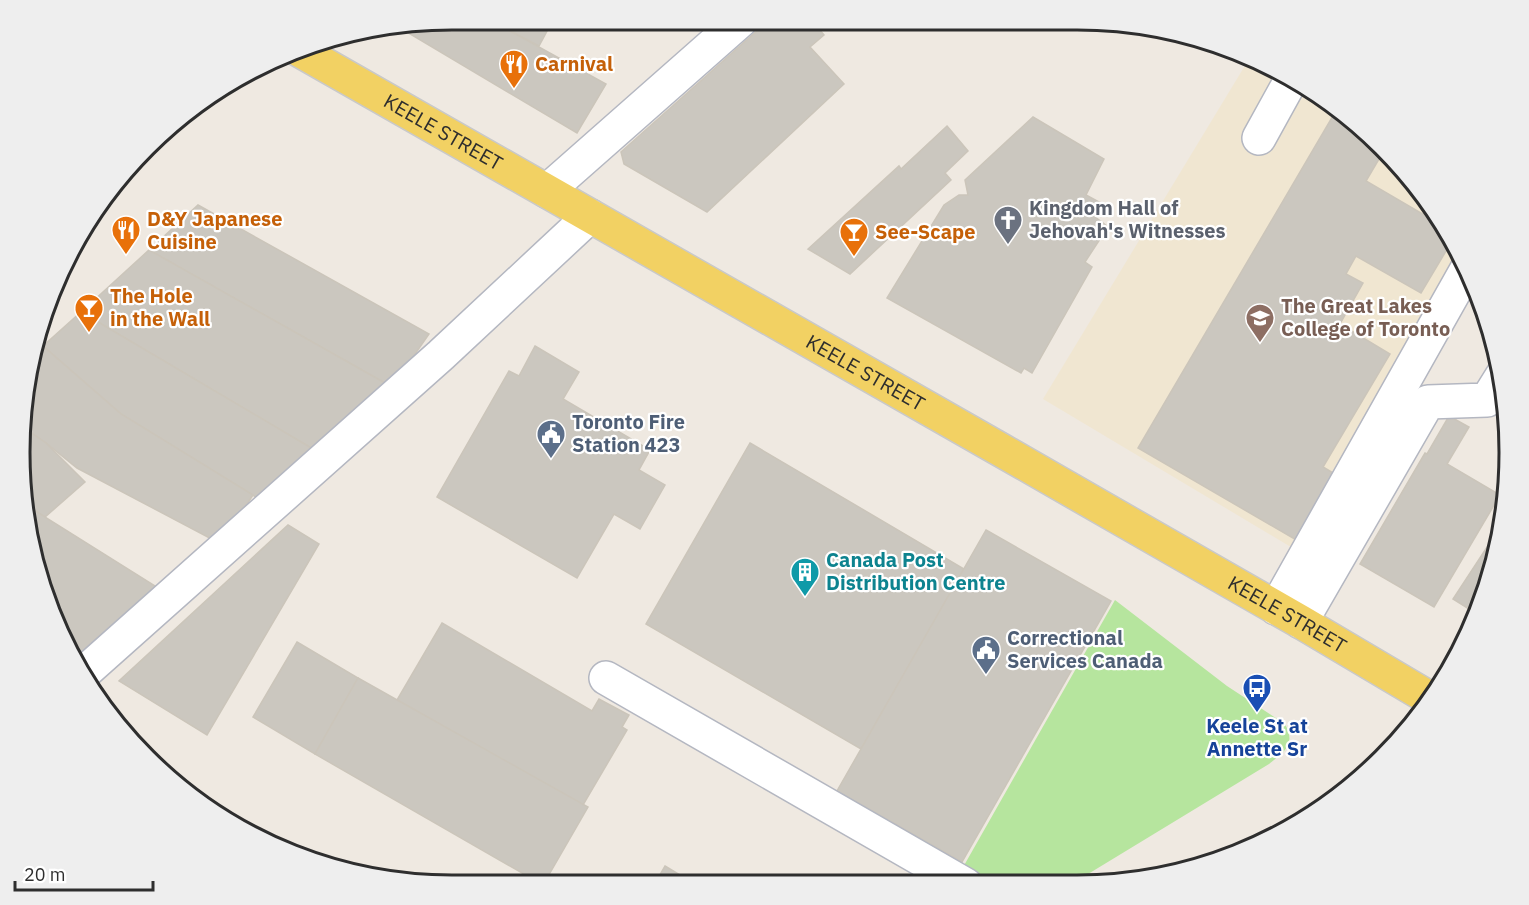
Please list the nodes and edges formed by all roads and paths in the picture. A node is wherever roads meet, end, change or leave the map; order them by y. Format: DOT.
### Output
graph roads {
  1 [pos="730,30"];
  2 [pos="308,55"];
  3 [pos="1287,87"];
  4 [pos="1259,138"];
  5 [pos="547,191"];
  6 [pos="590,216"];
  7 [pos="1462,280"];
  8 [pos="1494,389"];
  9 [pos="1288,615"];
  10 [pos="90,669"];
  11 [pos="606,678"];
  12 [pos="1423,694"];
  13 [pos="949,875"];
  1 -- 5 [label="lane"];
  2 -- 5 [label="main road, KEELE STREET"];
  3 -- 4 [label="lane"];
  5 -- 6 [label="main road, KEELE STREET"];
  6 -- 9 [label="main road, KEELE STREET"];
  6 -- 10 [label="lane"];
  7 -- 9 [label="lane"];
  8 -- 9 [label="lane"];
  9 -- 12 [label="main road, KEELE STREET"];
  11 -- 13 [label="lane"];
}
